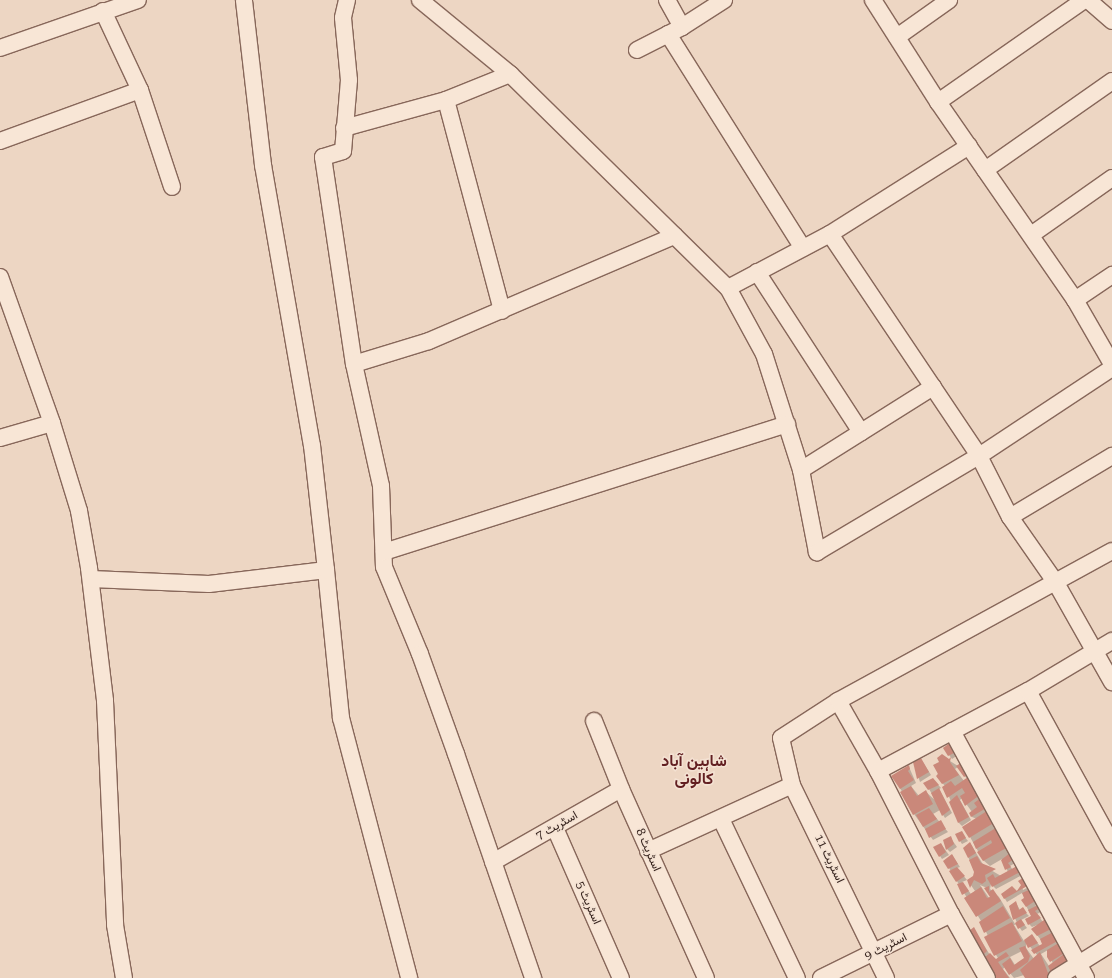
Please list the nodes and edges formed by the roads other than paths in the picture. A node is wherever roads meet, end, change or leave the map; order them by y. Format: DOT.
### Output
graph roads {
  1 [pos="138,0"];
  2 [pos="244,0"];
  3 [pos="347,0"];
  4 [pos="666,0"];
  5 [pos="724,0"];
  6 [pos="873,0"];
  7 [pos="949,0"];
  8 [pos="1084,0"];
  9 [pos="1088,0"];
  10 [pos="425,1"];
  11 [pos="103,11"];
  12 [pos="1112,21"];
  13 [pos="675,30"];
  14 [pos="897,37"];
  15 [pos="0,48"];
  16 [pos="637,50"];
  17 [pos="510,74"];
  18 [pos="1112,81"];
  19 [pos="140,90"];
  20 [pos="446,100"];
  21 [pos="938,102"];
  22 [pos="344,128"];
  23 [pos="0,141"];
  24 [pos="969,146"];
  25 [pos="985,170"];
  26 [pos="1112,178"];
  27 [pos="172,187"];
  28 [pos="830,234"];
  29 [pos="1031,235"];
  30 [pos="674,236"];
  31 [pos="803,248"];
  32 [pos="757,272"];
  33 [pos="1112,275"];
  34 [pos="0,277"];
  35 [pos="728,288"];
  36 [pos="1074,300"];
  37 [pos="502,311"];
  38 [pos="354,364"];
  39 [pos="1112,364"];
  40 [pos="1112,368"];
  41 [pos="932,387"];
  42 [pos="52,423"];
  43 [pos="787,424"];
  44 [pos="861,432"];
  45 [pos="0,438"];
  46 [pos="978,456"];
  47 [pos="1112,456"];
  48 [pos="801,470"];
  49 [pos="1010,517"];
  50 [pos="1112,550"];
  51 [pos="384,552"];
  52 [pos="326,570"];
  53 [pos="91,579"];
  54 [pos="1056,583"];
  55 [pos="1112,641"];
  56 [pos="1095,652"];
  57 [pos="1112,682"];
  58 [pos="1028,692"];
  59 [pos="838,701"];
  60 [pos="594,721"];
  61 [pos="952,731"];
  62 [pos="878,771"];
  63 [pos="792,785"];
  64 [pos="621,789"];
  65 [pos="722,819"];
  66 [pos="555,828"];
  67 [pos="1112,844"];
  68 [pos="648,851"];
  69 [pos="493,862"];
  70 [pos="951,914"];
  71 [pos="1112,943"];
  72 [pos="875,954"];
  73 [pos="1083,971"];
  74 [pos="616,976"];
  75 [pos="124,978"];
  76 [pos="409,978"];
  77 [pos="533,978"];
  78 [pos="706,978"];
  79 [pos="797,978"];
  80 [pos="821,978"];
  81 [pos="886,978"];
  82 [pos="986,978"];
  83 [pos="1056,978"];
  1 -- 11 [label="street"];
  2 -- 52 [label="street"];
  3 -- 22 [label="street"];
  4 -- 13 [label="street"];
  5 -- 13 [label="street"];
  6 -- 14 [label="street"];
  7 -- 14 [label="street"];
  8 -- 21 [label="street"];
  9 -- 12 [label="street"];
  10 -- 17 [label="street"];
  11 -- 15 [label="street"];
  11 -- 19 [label="street"];
  13 -- 16 [label="street"];
  13 -- 31 [label="street"];
  14 -- 21 [label="street"];
  17 -- 20 [label="street"];
  17 -- 30 [label="street"];
  18 -- 25 [label="street"];
  19 -- 23 [label="street"];
  19 -- 27 [label="street"];
  20 -- 22 [label="street"];
  20 -- 37 [label="street"];
  21 -- 24 [label="street"];
  22 -- 38 [label="street"];
  24 -- 25 [label="street"];
  24 -- 28 [label="street"];
  25 -- 29 [label="street"];
  26 -- 29 [label="street"];
  28 -- 31 [label="street"];
  28 -- 41 [label="street"];
  29 -- 36 [label="street"];
  30 -- 35 [label="street"];
  30 -- 37 [label="street"];
  31 -- 32 [label="street"];
  32 -- 35 [label="street"];
  32 -- 44 [label="street"];
  33 -- 36 [label="street"];
  34 -- 42 [label="street"];
  35 -- 43 [label="street"];
  36 -- 39 [label="street"];
  37 -- 38 [label="street"];
  38 -- 51 [label="street"];
  40 -- 46 [label="street"];
  41 -- 44 [label="street"];
  41 -- 46 [label="street"];
  42 -- 45 [label="street"];
  42 -- 53 [label="street"];
  43 -- 48 [label="street"];
  43 -- 51 [label="street"];
  44 -- 48 [label="street"];
  46 -- 48 [label="street"];
  46 -- 49 [label="street"];
  47 -- 49 [label="street"];
  49 -- 54 [label="street"];
  50 -- 54 [label="street"];
  51 -- 69 [label="street"];
  52 -- 53 [label="street"];
  52 -- 76 [label="street"];
  53 -- 75 [label="street"];
  54 -- 56 [label="street"];
  54 -- 59 [label="street"];
  55 -- 56 [label="street"];
  56 -- 57 [label="street"];
  56 -- 58 [label="street"];
  58 -- 61 [label="street"];
  58 -- 67 [label="street"];
  59 -- 62 [label="street"];
  59 -- 63 [label="street, اسٹریٹ 11"];
  60 -- 64 [label="street, اسٹریٹ 8"];
  61 -- 62 [label="street"];
  61 -- 73 [label="street"];
  62 -- 70 [label="street"];
  63 -- 65 [label="street"];
  63 -- 72 [label="street, اسٹریٹ 11"];
  64 -- 66 [label="street, اسٹریٹ 7"];
  64 -- 68 [label="street, اسٹریٹ 8"];
  65 -- 68 [label="street"];
  65 -- 79 [label="street"];
  66 -- 69 [label="street, اسٹریٹ 7"];
  66 -- 74 [label="street, اسٹریٹ 5"];
  68 -- 78 [label="street, اسٹریٹ 8"];
  69 -- 77 [label="street"];
  70 -- 72 [label="street, اسٹریٹ 9"];
  70 -- 82 [label="street"];
  71 -- 73 [label="street"];
  72 -- 80 [label="street, اسٹریٹ 9"];
  72 -- 81 [label="street, اسٹریٹ 11"];
  73 -- 83 [label="street"];
}
